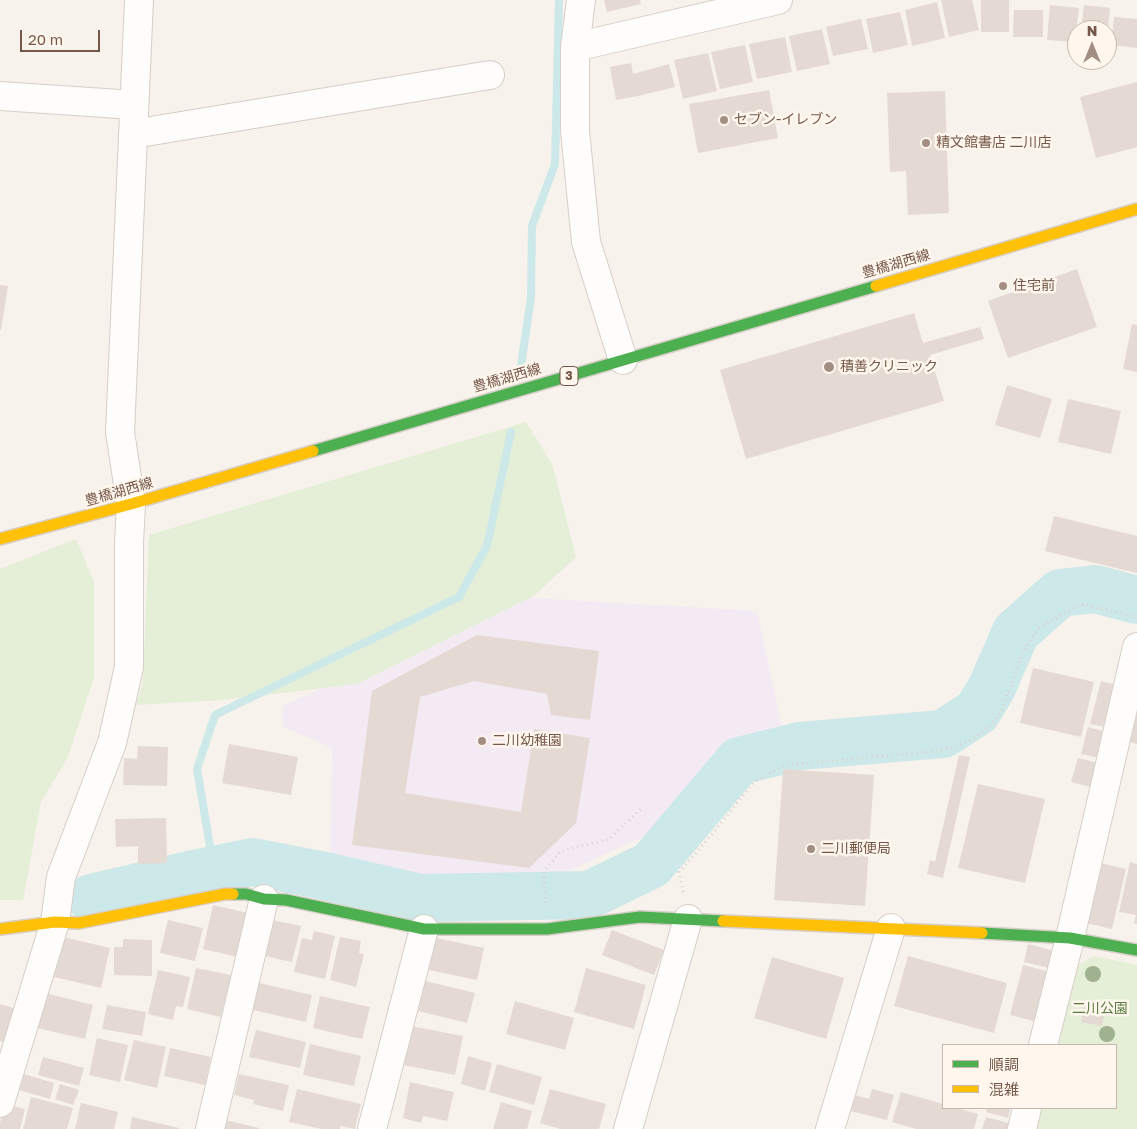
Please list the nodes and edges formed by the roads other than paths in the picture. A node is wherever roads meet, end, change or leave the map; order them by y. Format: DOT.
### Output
graph roads {
  1 [pos="139,0"];
  2 [pos="581,0"];
  3 [pos="778,0"];
  4 [pos="575,47"];
  5 [pos="490,75"];
  6 [pos="0,96"];
  7 [pos="134,105"];
  8 [pos="133,134"];
  9 [pos="1137,209"];
  10 [pos="623,360"];
  11 [pos="130,504"];
  12 [pos="0,539"];
  13 [pos="1137,647"];
  14 [pos="264,899"];
  15 [pos="688,919"];
  16 [pos="55,922"];
  17 [pos="424,928"];
  18 [pos="891,928"];
  19 [pos="0,929"];
  20 [pos="1070,938"];
  21 [pos="1137,950"];
  22 [pos="1043,1044"];
  23 [pos="0,1103"];
  24 [pos="1027,1109"];
  25 [pos="210,1129"];
  26 [pos="372,1129"];
  27 [pos="628,1129"];
  28 [pos="830,1129"];
  29 [pos="1022,1129"];
  1 -- 7 [label="street"];
  2 -- 4 [label="street"];
  3 -- 4 [label="street"];
  4 -- 10 [label="street"];
  5 -- 8 [label="street"];
  6 -- 7 [label="street"];
  7 -- 8 [label="street"];
  8 -- 11 [label="street"];
  9 -- 10 [label="main road, 豊橋湖西線 / 3"];
  10 -- 11 [label="main road, 豊橋湖西線 / 3"];
  11 -- 12 [label="main road, 豊橋湖西線 / 3"];
  11 -- 16 [label="street"];
  13 -- 20 [label="street"];
  14 -- 16 [label="main road"];
  14 -- 17 [label="main road"];
  14 -- 25 [label="street"];
  15 -- 17 [label="main road"];
  15 -- 18 [label="main road"];
  15 -- 27 [label="street"];
  16 -- 19 [label="main road"];
  16 -- 23 [label="street"];
  17 -- 26 [label="street"];
  18 -- 20 [label="main road"];
  18 -- 28 [label="street"];
  20 -- 21 [label="main road"];
  20 -- 22 [label="street"];
  24 -- 29 [label="street"];
}
